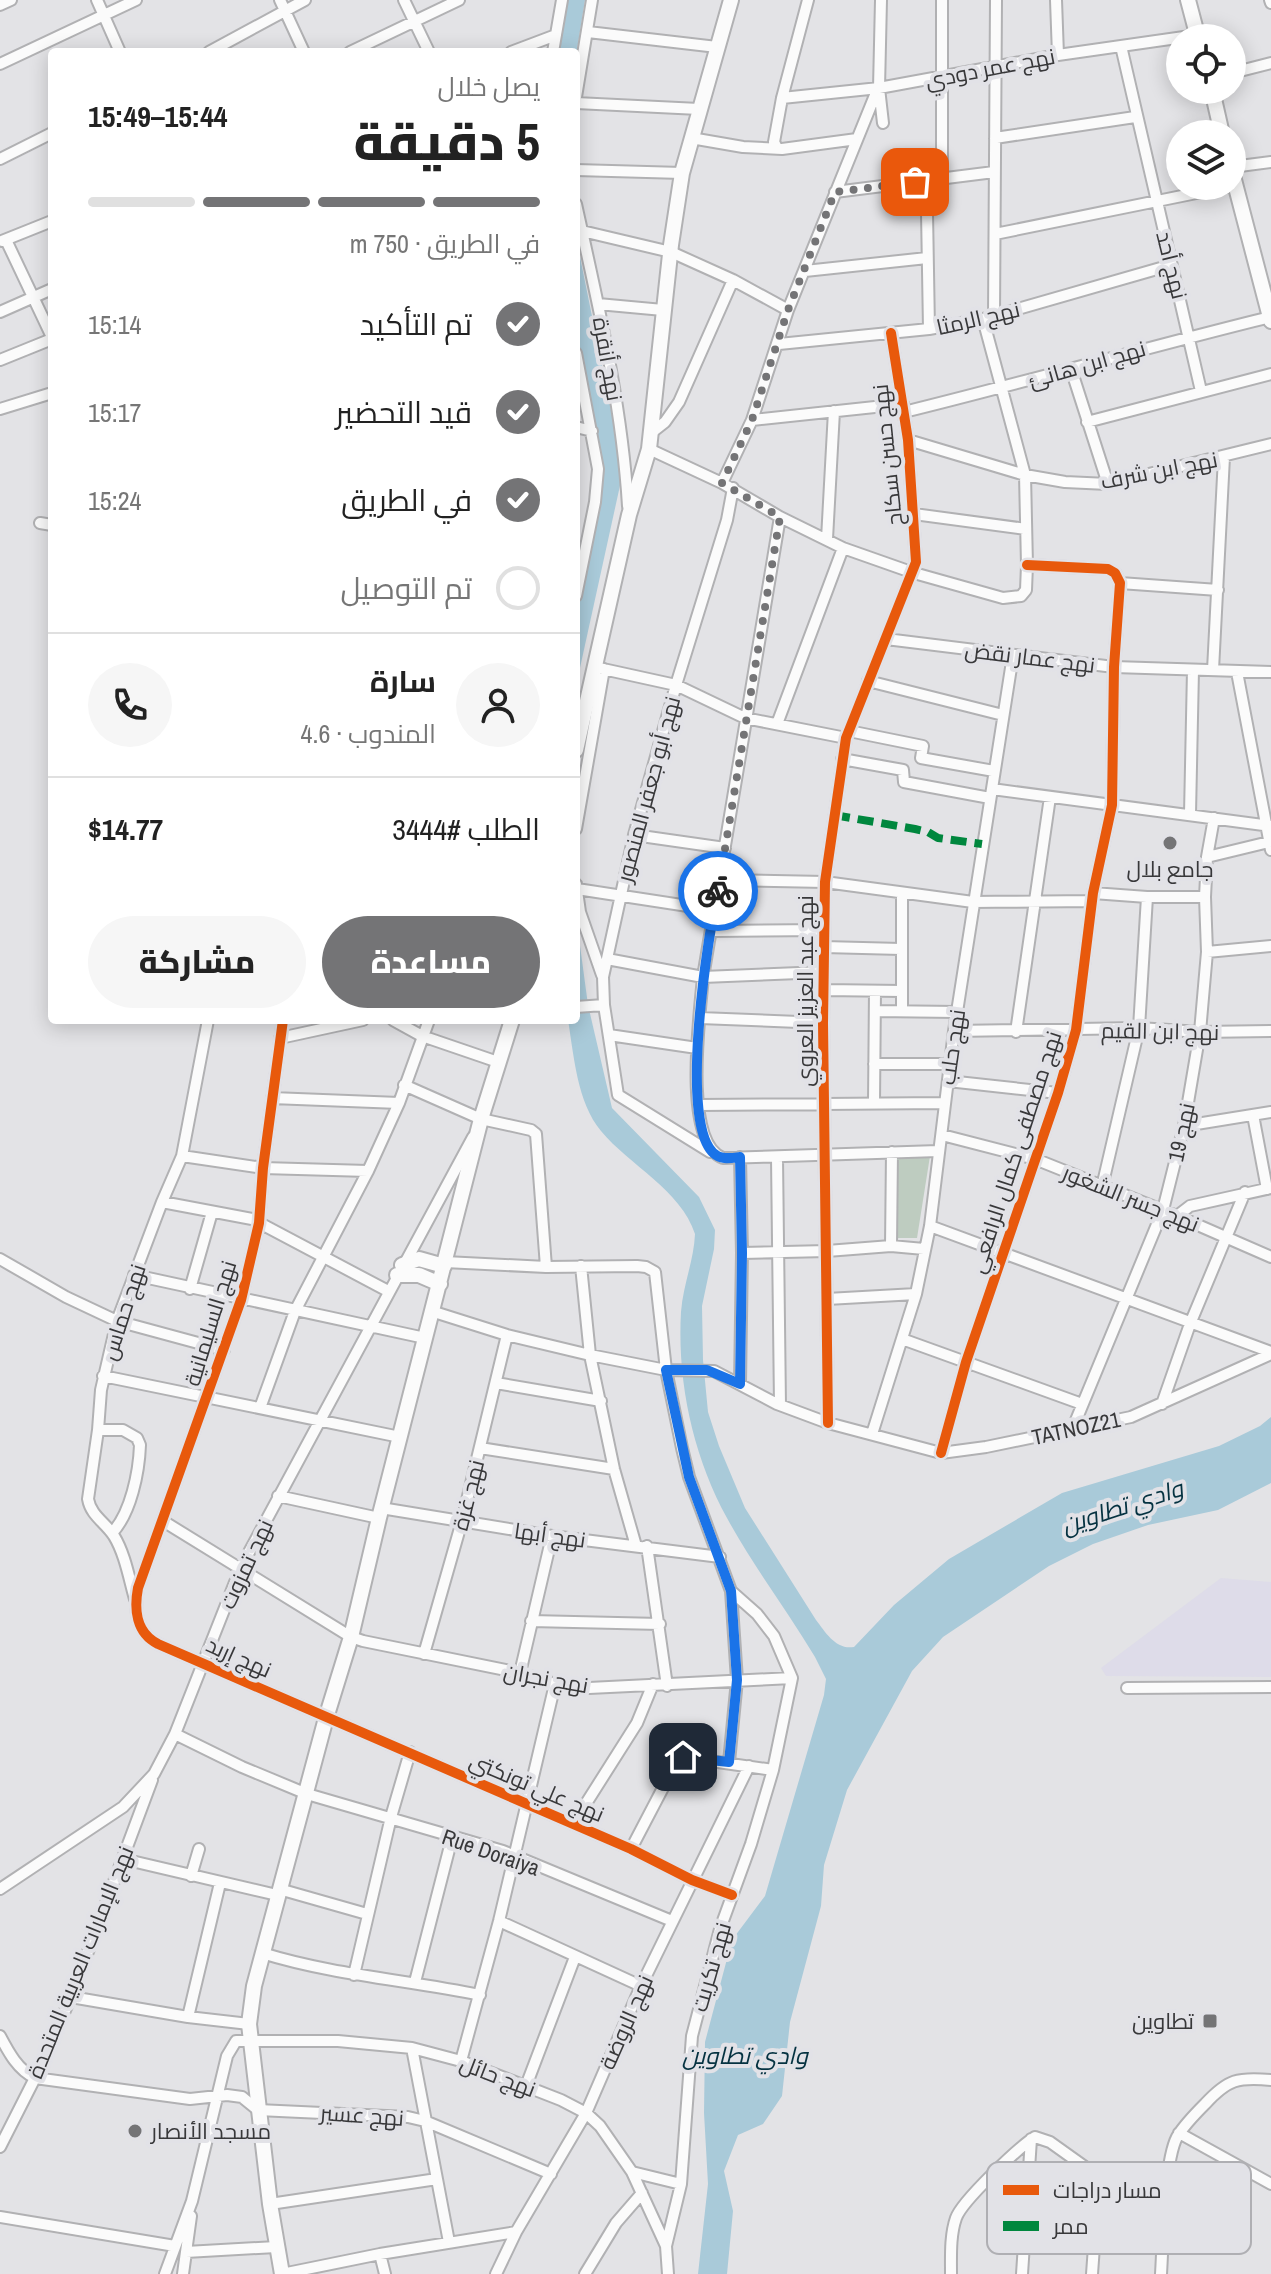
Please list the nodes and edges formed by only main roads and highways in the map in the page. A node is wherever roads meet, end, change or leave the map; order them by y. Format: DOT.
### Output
graph roads {
  1 [pos="731,0"];
  2 [pos="1188,0"];
  3 [pos="1195,24"];
  4 [pos="1240,200"];
  5 [pos="1270,312"];
  6 [pos="580,736"];
  7 [pos="511,1024"];
  8 [pos="445,1264"];
  9 [pos="440,1284"];
  10 [pos="282,2274"];
  1 -- 6 [label="main road"];
  2 -- 3 [label="main road"];
  4 -- 5 [label="main road"];
  7 -- 8 [label="main road"];
  8 -- 9 [label="main road"];
  8 -- 9 [label="main road"];
  9 -- 10 [label="main road"];
}
